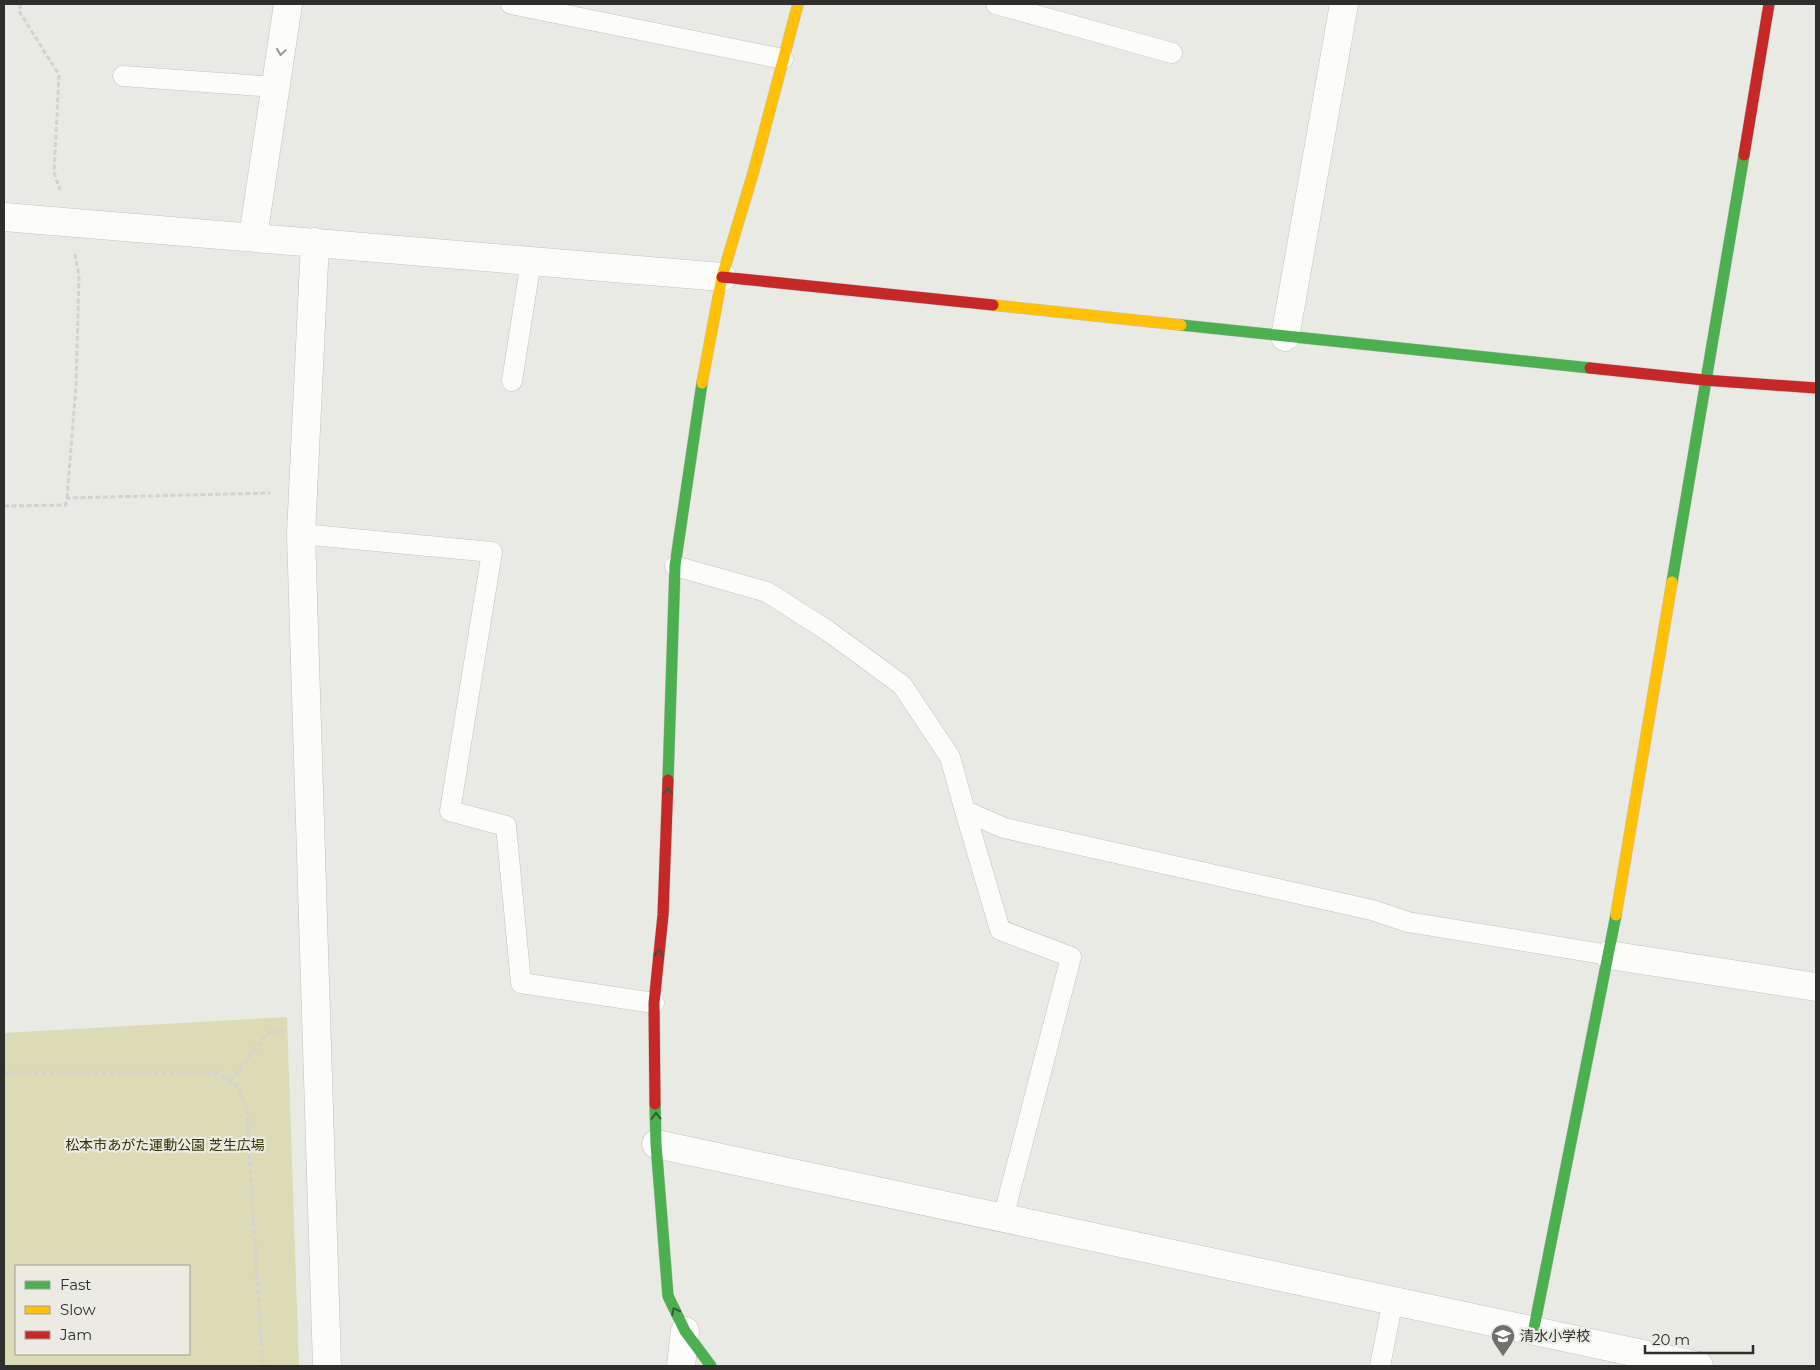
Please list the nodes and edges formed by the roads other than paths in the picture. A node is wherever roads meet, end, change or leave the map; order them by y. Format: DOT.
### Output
graph roads {
  1 [pos="288,4"];
  2 [pos="511,4"];
  3 [pos="798,4"];
  4 [pos="996,4"];
  5 [pos="1344,4"];
  6 [pos="1769,4"];
  7 [pos="1172,53"];
  8 [pos="783,59"];
  9 [pos="123,76"];
  10 [pos="275,87"];
  11 [pos="4,217"];
  12 [pos="253,237"];
  13 [pos="315,242"];
  14 [pos="530,261"];
  15 [pos="722,277"];
  16 [pos="1285,337"];
  17 [pos="1704,380"];
  18 [pos="512,381"];
  19 [pos="1816,388"];
  20 [pos="301,534"];
  21 [pos="676,566"];
  22 [pos="965,811"];
  23 [pos="1609,955"];
  24 [pos="1816,987"];
  25 [pos="654,1002"];
  26 [pos="656,1144"];
  27 [pos="1003,1218"];
  28 [pos="1392,1300"];
  29 [pos="685,1331"];
  30 [pos="1533,1332"];
  31 [pos="327,1366"];
  32 [pos="681,1366"];
  33 [pos="711,1366"];
  34 [pos="1380,1366"];
  35 [pos="1700,1366"];
  1 -- 10 [label="street, one-way"];
  2 -- 8 [label="lane"];
  3 -- 8 [label="street"];
  4 -- 7 [label="lane"];
  5 -- 16 [label="street"];
  6 -- 17 [label="street"];
  8 -- 15 [label="street"];
  9 -- 10 [label="lane"];
  10 -- 12 [label="street"];
  11 -- 12 [label="street"];
  12 -- 13 [label="street"];
  13 -- 14 [label="street"];
  13 -- 20 [label="street"];
  14 -- 15 [label="street"];
  14 -- 18 [label="lane"];
  15 -- 16 [label="street"];
  15 -- 21 [label="street"];
  16 -- 17 [label="street"];
  17 -- 19 [label="street"];
  17 -- 23 [label="street"];
  20 -- 25 [label="lane"];
  20 -- 31 [label="street"];
  21 -- 22 [label="lane"];
  25 -- 21 [label="street, one-way"];
  22 -- 23 [label="lane"];
  22 -- 27 [label="lane"];
  23 -- 24 [label="street"];
  23 -- 30 [label="street"];
  26 -- 25 [label="street, one-way"];
  26 -- 27 [label="street"];
  29 -- 26 [label="street, one-way"];
  27 -- 28 [label="street"];
  28 -- 30 [label="street"];
  28 -- 34 [label="lane"];
  29 -- 32 [label="street"];
  29 -- 33 [label="street"];
  30 -- 35 [label="street"];
}
